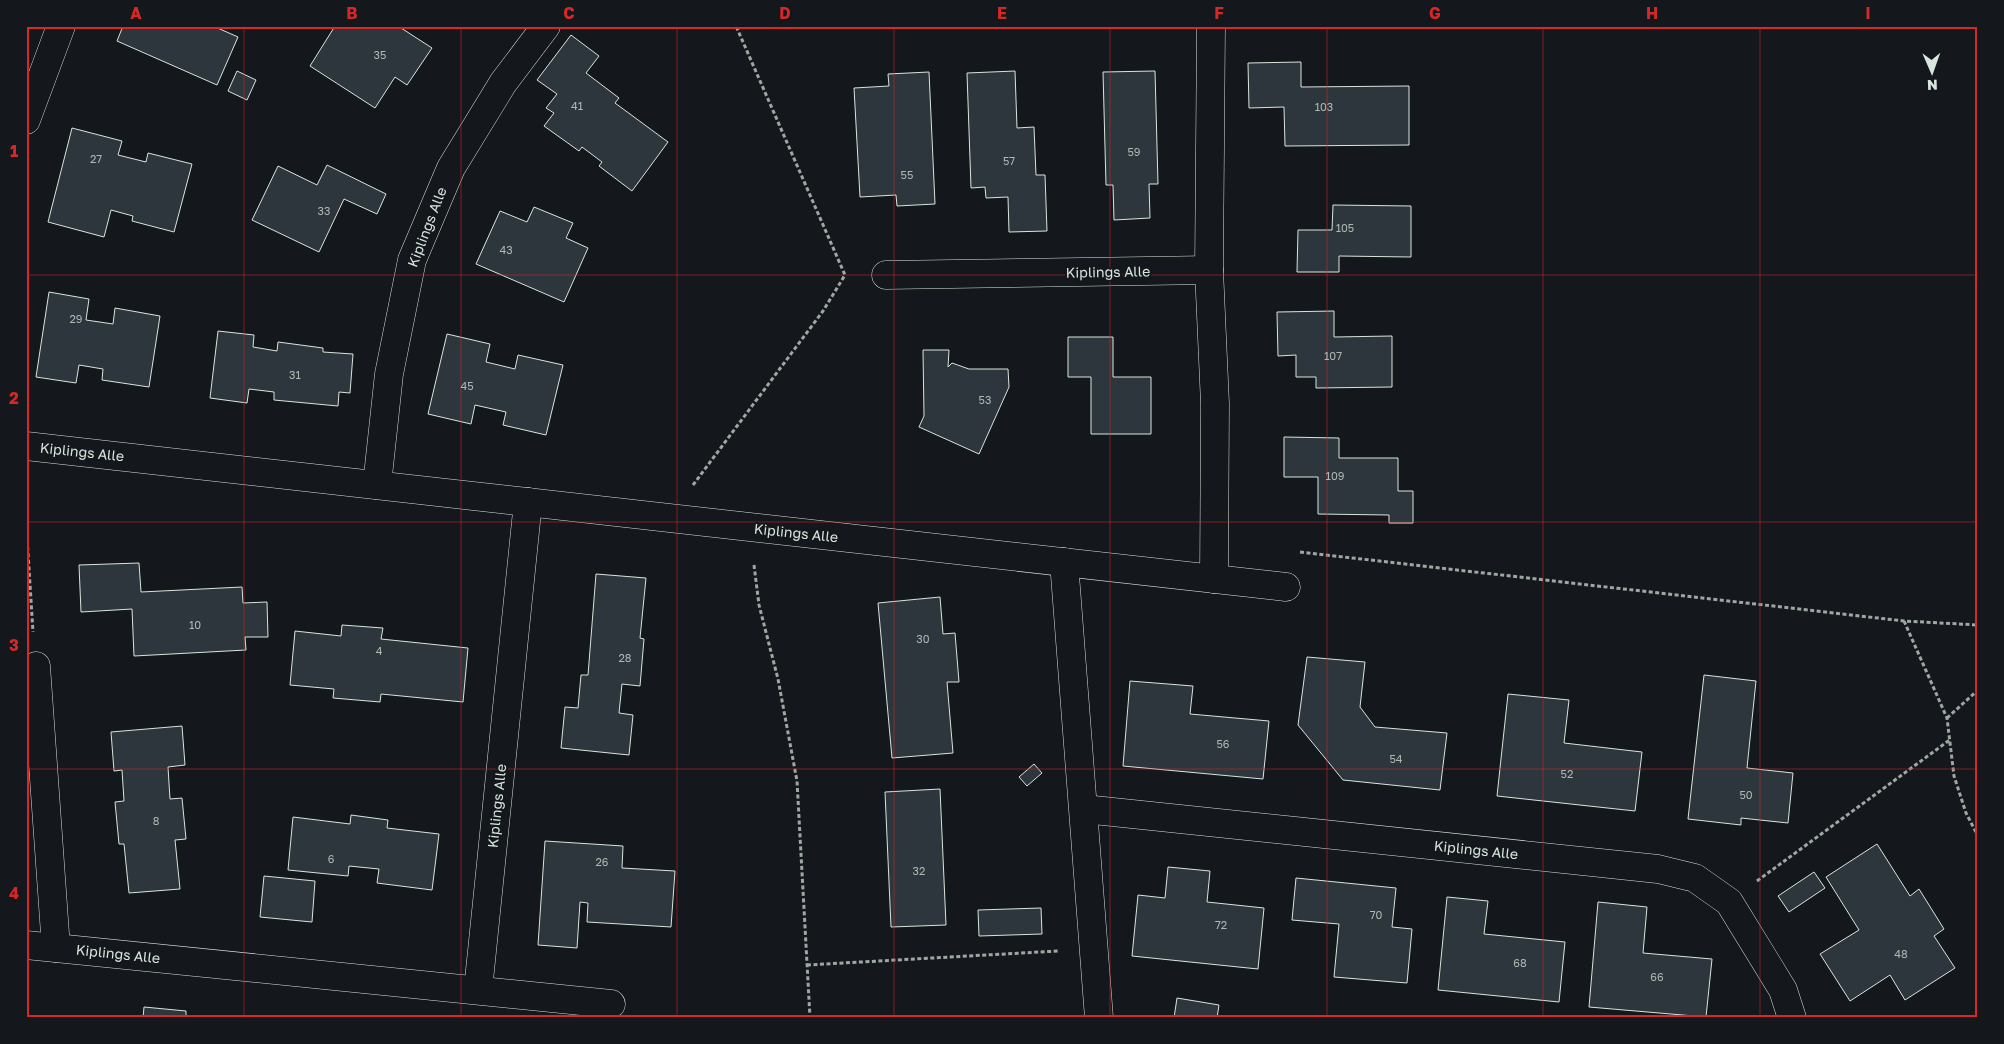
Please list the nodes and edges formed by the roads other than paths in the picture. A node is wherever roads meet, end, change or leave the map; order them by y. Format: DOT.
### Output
graph roads {
  1 [pos="61,26"];
  2 [pos="546,26"];
  3 [pos="1211,26"];
  4 [pos="26,120"];
  5 [pos="1209,270"];
  6 [pos="886,275"];
  7 [pos="26,446"];
  8 [pos="377,485"];
  9 [pos="528,502"];
  10 [pos="1064,562"];
  11 [pos="1214,579"];
  12 [pos="1286,587"];
  13 [pos="36,666"];
  14 [pos="1084,809"];
  15 [pos="26,945"];
  16 [pos="56,948"];
  17 [pos="478,990"];
  18 [pos="611,1004"];
  19 [pos="1099,1018"];
  20 [pos="1792,1018"];
  1 -- 4 [label="street"];
  2 -- 8 [label="street, Kiplings Alle"];
  3 -- 5 [label="street"];
  5 -- 6 [label="street, Kiplings Alle"];
  5 -- 11 [label="street"];
  7 -- 8 [label="street, Kiplings Alle"];
  8 -- 9 [label="street, Kiplings Alle"];
  9 -- 10 [label="street, Kiplings Alle"];
  9 -- 17 [label="street, Kiplings Alle"];
  10 -- 11 [label="street, Kiplings Alle"];
  10 -- 14 [label="street"];
  11 -- 12 [label="street, Kiplings Alle"];
  13 -- 16 [label="street, Kiplings Alle"];
  14 -- 19 [label="street"];
  14 -- 20 [label="street, Kiplings Alle"];
  15 -- 16 [label="street, Kiplings Alle"];
  16 -- 17 [label="street, Kiplings Alle"];
  17 -- 18 [label="street, Kiplings Alle"];
}
